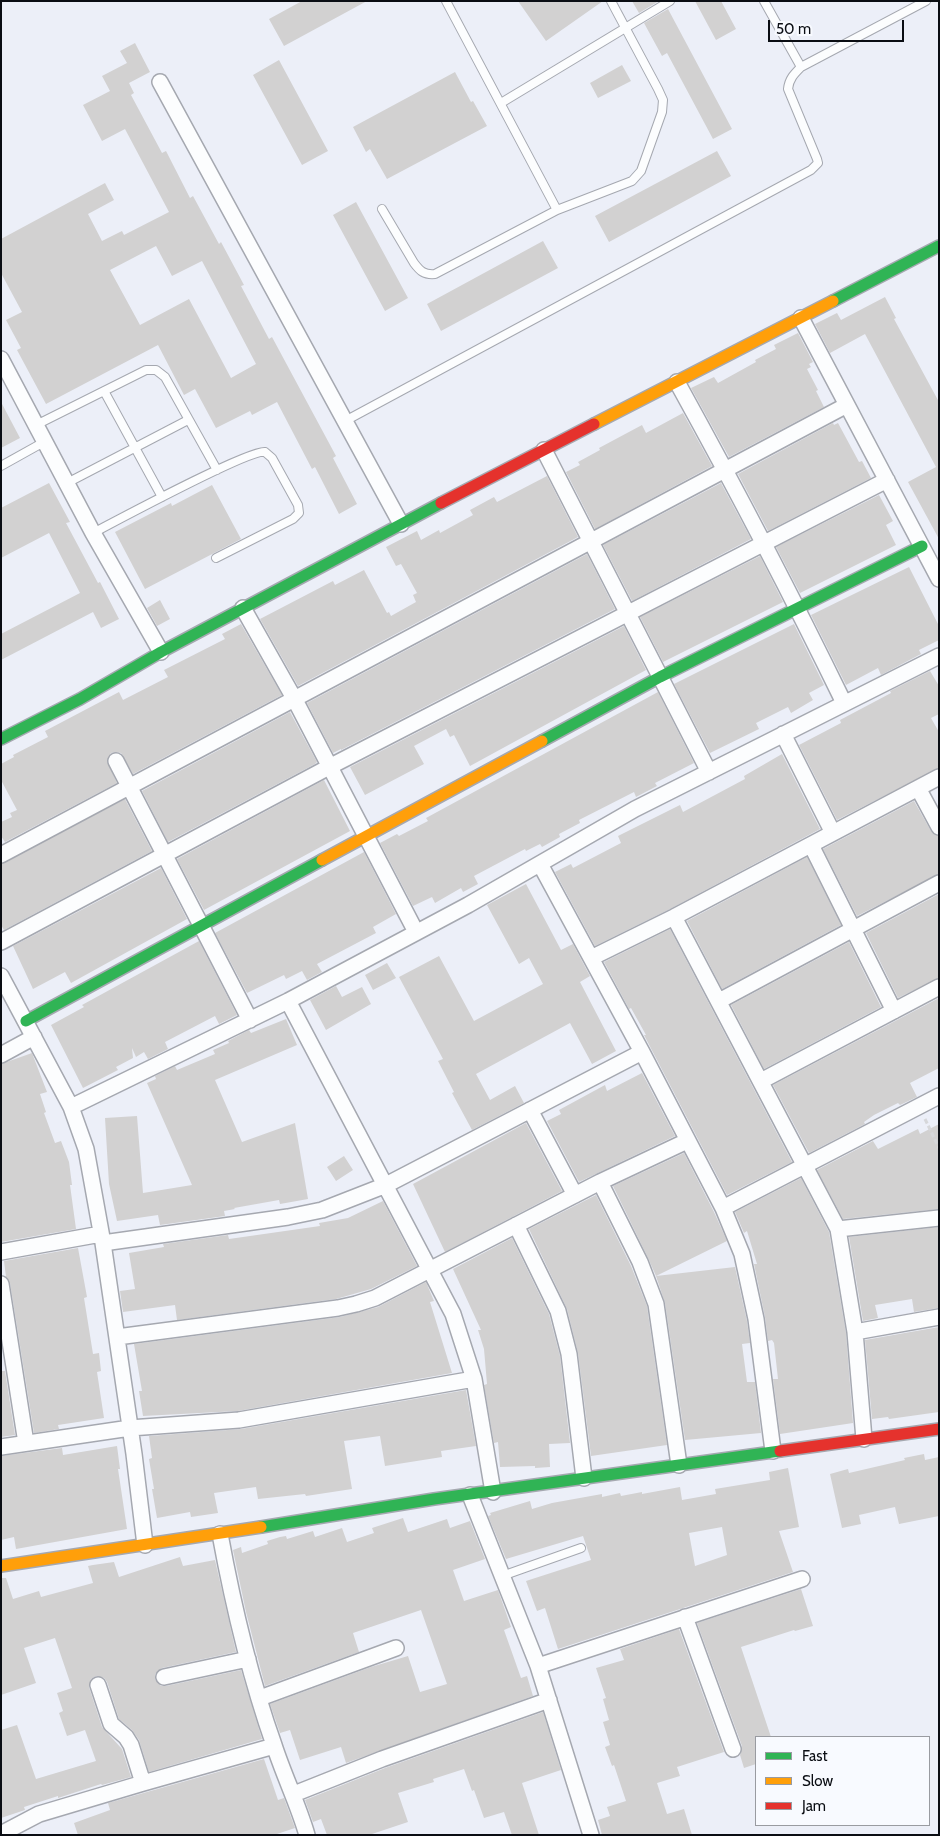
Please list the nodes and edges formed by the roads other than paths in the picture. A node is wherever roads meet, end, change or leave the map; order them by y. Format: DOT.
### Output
graph roads {
  1 [pos="446,1"];
  2 [pos="611,1"];
  3 [pos="670,1"];
  4 [pos="764,1"];
  5 [pos="926,1"];
  6 [pos="626,28"];
  7 [pos="801,67"];
  8 [pos="160,82"];
  9 [pos="501,103"];
  10 [pos="382,209"];
  11 [pos="557,210"];
  12 [pos="939,246"];
  13 [pos="801,318"];
  14 [pos="1,359"];
  15 [pos="677,382"];
  16 [pos="104,391"];
  17 [pos="847,405"];
  18 [pos="188,420"];
  19 [pos="345,421"];
  20 [pos="36,425"];
  21 [pos="44,442"];
  22 [pos="135,447"];
  23 [pos="544,450"];
  24 [pos="1,466"];
  25 [pos="217,470"];
  26 [pos="725,470"];
  27 [pos="887,480"];
  28 [pos="67,483"];
  29 [pos="162,497"];
  30 [pos="401,524"];
  31 [pos="93,533"];
  32 [pos="591,542"];
  33 [pos="763,543"];
  34 [pos="922,546"];
  35 [pos="216,558"];
  36 [pos="939,579"];
  37 [pos="243,608"];
  38 [pos="797,608"];
  39 [pos="627,612"];
  40 [pos="161,652"];
  41 [pos="939,656"];
  42 [pos="660,676"];
  43 [pos="294,700"];
  44 [pos="844,703"];
  45 [pos="783,734"];
  46 [pos="1,739"];
  47 [pos="116,761"];
  48 [pos="329,767"];
  49 [pos="709,772"];
  50 [pos="939,777"];
  51 [pos="128,788"];
  52 [pos="918,788"];
  53 [pos="939,827"];
  54 [pos="833,833"];
  55 [pos="366,837"];
  56 [pos="811,845"];
  57 [pos="1,855"];
  58 [pos="164,855"];
  59 [pos="540,864"];
  60 [pos="939,883"];
  61 [pos="674,917"];
  62 [pos="202,924"];
  63 [pos="853,929"];
  64 [pos="416,932"];
  65 [pos="1,942"];
  66 [pos="591,958"];
  67 [pos="1,976"];
  68 [pos="939,987"];
  69 [pos="288,1001"];
  70 [pos="718,1001"];
  71 [pos="894,1011"];
  72 [pos="26,1020"];
  73 [pos="250,1020"];
  74 [pos="34,1037"];
  75 [pos="642,1052"];
  76 [pos="1,1055"];
  77 [pos="761,1082"];
  78 [pos="939,1096"];
  79 [pos="71,1107"];
  80 [pos="530,1110"];
  81 [pos="687,1141"];
  82 [pos="806,1166"];
  83 [pos="600,1182"];
  84 [pos="386,1185"];
  85 [pos="575,1195"];
  86 [pos="723,1208"];
  87 [pos="939,1218"];
  88 [pos="516,1225"];
  89 [pos="838,1228"];
  90 [pos="102,1239"];
  91 [pos="1,1252"];
  92 [pos="431,1270"];
  93 [pos="1,1284"];
  94 [pos="939,1316"];
  95 [pos="855,1332"];
  96 [pos="117,1337"];
  97 [pos="7,1362"];
  98 [pos="474,1379"];
  99 [pos="130,1428"];
  100 [pos="939,1429"];
  101 [pos="864,1439"];
  102 [pos="26,1443"];
  103 [pos="1,1447"];
  104 [pos="773,1451"];
  105 [pos="680,1465"];
  106 [pos="584,1478"];
  107 [pos="493,1492"];
  108 [pos="470,1495"];
  109 [pos="220,1534"];
  110 [pos="145,1545"];
  111 [pos="581,1548"];
  112 [pos="1,1566"];
  113 [pos="502,1576"];
  114 [pos="802,1578"];
  115 [pos="685,1617"];
  116 [pos="396,1648"];
  117 [pos="248,1658"];
  118 [pos="538,1666"];
  119 [pos="164,1677"];
  120 [pos="98,1685"];
  121 [pos="260,1698"];
  122 [pos="549,1700"];
  123 [pos="274,1746"];
  124 [pos="733,1749"];
  125 [pos="143,1782"];
  126 [pos="294,1794"];
  127 [pos="1,1834"];
  128 [pos="307,1835"];
  129 [pos="591,1835"];
  1 -- 9 [label="lane"];
  2 -- 6 [label="lane"];
  3 -- 6 [label="lane"];
  4 -- 7 [label="lane"];
  5 -- 7 [label="lane"];
  6 -- 9 [label="lane"];
  6 -- 11 [label="lane"];
  7 -- 19 [label="lane"];
  8 -- 19 [label="street"];
  9 -- 11 [label="lane"];
  10 -- 11 [label="lane"];
  12 -- 13 [label="street"];
  13 -- 15 [label="street"];
  13 -- 17 [label="street"];
  14 -- 20 [label="street"];
  15 -- 23 [label="street"];
  15 -- 26 [label="street"];
  16 -- 18 [label="lane"];
  16 -- 20 [label="lane"];
  16 -- 22 [label="lane"];
  17 -- 26 [label="street"];
  17 -- 27 [label="street"];
  18 -- 22 [label="lane"];
  18 -- 25 [label="lane"];
  19 -- 30 [label="street"];
  20 -- 21 [label="street"];
  21 -- 24 [label="lane"];
  21 -- 28 [label="street"];
  22 -- 28 [label="lane"];
  22 -- 29 [label="lane"];
  23 -- 30 [label="street"];
  23 -- 32 [label="street"];
  25 -- 29 [label="lane"];
  25 -- 35 [label="lane"];
  26 -- 32 [label="street"];
  26 -- 33 [label="street"];
  27 -- 33 [label="street"];
  27 -- 34 [label="street"];
  28 -- 31 [label="street"];
  29 -- 31 [label="lane"];
  30 -- 37 [label="street"];
  31 -- 40 [label="street"];
  32 -- 39 [label="street"];
  32 -- 43 [label="street"];
  33 -- 38 [label="street"];
  33 -- 39 [label="street"];
  34 -- 36 [label="street"];
  34 -- 38 [label="street"];
  37 -- 40 [label="street"];
  37 -- 43 [label="street"];
  38 -- 42 [label="street"];
  38 -- 44 [label="street"];
  39 -- 42 [label="street"];
  39 -- 48 [label="street"];
  40 -- 46 [label="street"];
  41 -- 44 [label="street"];
  42 -- 49 [label="street"];
  42 -- 55 [label="street"];
  43 -- 48 [label="street"];
  43 -- 51 [label="street"];
  44 -- 45 [label="street"];
  45 -- 49 [label="street"];
  45 -- 54 [label="street"];
  47 -- 51 [label="street"];
  48 -- 55 [label="street"];
  48 -- 58 [label="street"];
  49 -- 59 [label="street"];
  50 -- 52 [label="street"];
  51 -- 57 [label="street"];
  51 -- 58 [label="street"];
  52 -- 53 [label="street"];
  52 -- 54 [label="street"];
  54 -- 56 [label="street"];
  55 -- 62 [label="street"];
  55 -- 64 [label="street"];
  56 -- 61 [label="street"];
  56 -- 63 [label="street"];
  58 -- 62 [label="street"];
  58 -- 65 [label="street"];
  59 -- 64 [label="street"];
  59 -- 66 [label="street"];
  60 -- 63 [label="street"];
  61 -- 66 [label="street"];
  61 -- 70 [label="street"];
  62 -- 72 [label="street"];
  62 -- 73 [label="street"];
  63 -- 70 [label="street"];
  63 -- 71 [label="street"];
  64 -- 69 [label="street"];
  66 -- 75 [label="street"];
  67 -- 72 [label="street"];
  68 -- 71 [label="street"];
  69 -- 73 [label="street"];
  69 -- 84 [label="street"];
  70 -- 77 [label="street"];
  71 -- 77 [label="street"];
  72 -- 74 [label="street"];
  73 -- 79 [label="street"];
  74 -- 76 [label="street"];
  74 -- 79 [label="street"];
  75 -- 80 [label="street"];
  75 -- 81 [label="street"];
  77 -- 82 [label="street"];
  78 -- 82 [label="street"];
  79 -- 90 [label="street"];
  80 -- 84 [label="street"];
  80 -- 85 [label="street"];
  81 -- 83 [label="street"];
  81 -- 86 [label="street"];
  82 -- 86 [label="street"];
  82 -- 89 [label="street"];
  83 -- 85 [label="street"];
  83 -- 105 [label="street"];
  84 -- 90 [label="street"];
  84 -- 92 [label="street"];
  85 -- 88 [label="street"];
  86 -- 104 [label="street"];
  87 -- 89 [label="street"];
  88 -- 92 [label="street"];
  88 -- 106 [label="street"];
  89 -- 95 [label="street"];
  90 -- 91 [label="street"];
  90 -- 96 [label="street"];
  92 -- 96 [label="street"];
  92 -- 98 [label="street"];
  93 -- 97 [label="street"];
  94 -- 95 [label="street"];
  95 -- 101 [label="street"];
  96 -- 99 [label="street"];
  97 -- 102 [label="street"];
  98 -- 99 [label="street"];
  98 -- 107 [label="street"];
  99 -- 102 [label="street"];
  99 -- 110 [label="street"];
  100 -- 101 [label="street"];
  101 -- 104 [label="street"];
  102 -- 103 [label="street"];
  104 -- 105 [label="street"];
  105 -- 106 [label="street"];
  106 -- 107 [label="street"];
  107 -- 108 [label="street"];
  108 -- 109 [label="street"];
  108 -- 113 [label="street"];
  109 -- 110 [label="street"];
  109 -- 117 [label="street"];
  110 -- 112 [label="street"];
  111 -- 113 [label="lane"];
  113 -- 118 [label="street"];
  114 -- 115 [label="street"];
  115 -- 118 [label="street"];
  115 -- 124 [label="street"];
  116 -- 121 [label="street"];
  117 -- 119 [label="street"];
  117 -- 121 [label="street"];
  118 -- 122 [label="street"];
  120 -- 125 [label="street"];
  121 -- 123 [label="street"];
  122 -- 126 [label="street"];
  122 -- 129 [label="street"];
  123 -- 125 [label="street"];
  123 -- 126 [label="street"];
  125 -- 127 [label="street"];
  126 -- 128 [label="street"];
}
